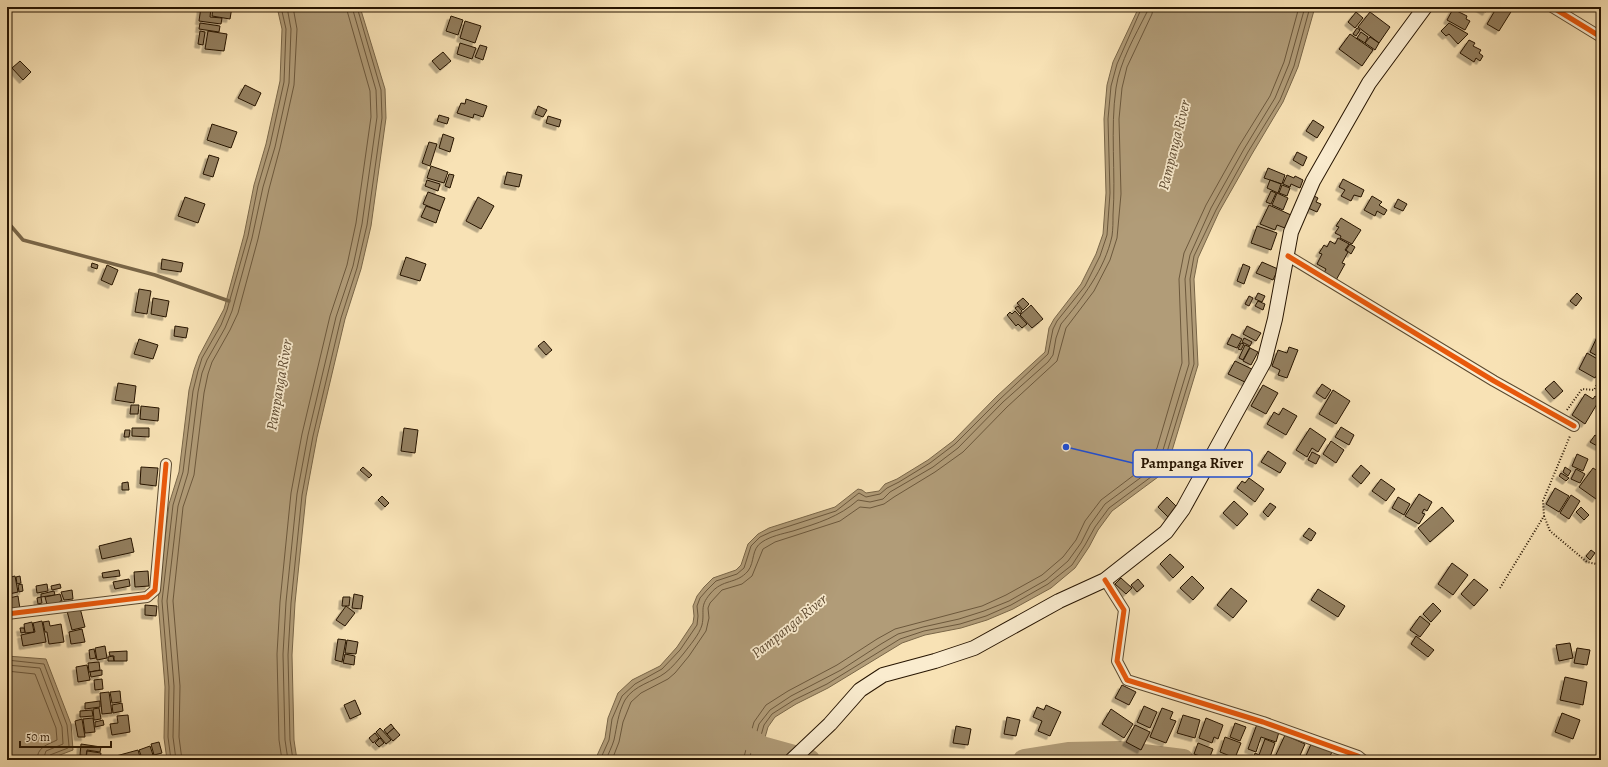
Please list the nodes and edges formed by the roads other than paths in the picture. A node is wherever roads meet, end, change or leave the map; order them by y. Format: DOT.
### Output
graph roads {
  1 [pos="1425,7"];
  2 [pos="1552,7"];
  3 [pos="1601,37"];
  4 [pos="1288,256"];
  5 [pos="1574,426"];
  6 [pos="166,464"];
  7 [pos="1105,580"];
  8 [pos="7,614"];
  9 [pos="796,756"];
  10 [pos="1363,760"];
  1 -- 4 [label="main road"];
  2 -- 3 [label="street"];
  4 -- 5 [label="street"];
  4 -- 7 [label="main road"];
  6 -- 8 [label="street"];
  7 -- 9 [label="main road"];
  7 -- 10 [label="street"];
}
